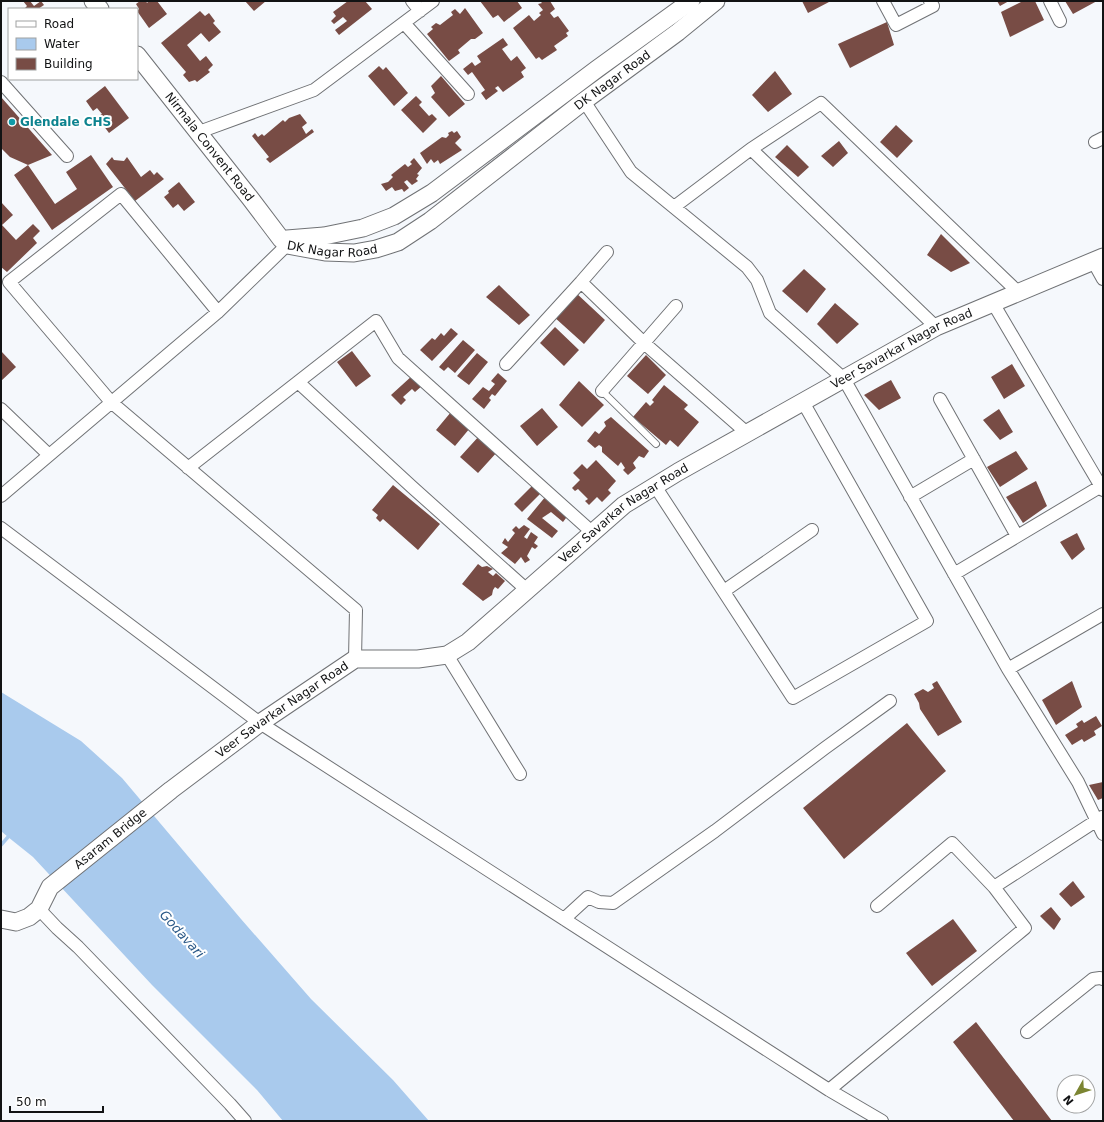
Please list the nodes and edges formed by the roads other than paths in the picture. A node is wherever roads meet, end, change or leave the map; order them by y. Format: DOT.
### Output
graph roads {
  1 [pos="412,1"];
  2 [pos="433,1"];
  3 [pos="691,1"];
  4 [pos="716,1"];
  5 [pos="883,1"];
  6 [pos="930,1"];
  7 [pos="1050,1"];
  8 [pos="420,11"];
  9 [pos="1060,21"];
  10 [pos="404,23"];
  11 [pos="138,56"];
  12 [pos="1,82"];
  13 [pos="468,94"];
  14 [pos="584,101"];
  15 [pos="199,132"];
  16 [pos="751,149"];
  17 [pos="67,156"];
  18 [pos="674,207"];
  19 [pos="284,242"];
  20 [pos="607,252"];
  21 [pos="1098,259"];
  22 [pos="1103,279"];
  23 [pos="581,282"];
  24 [pos="1019,292"];
  25 [pos="993,303"];
  26 [pos="676,306"];
  27 [pos="218,312"];
  28 [pos="936,327"];
  29 [pos="644,343"];
  30 [pos="506,364"];
  31 [pos="844,379"];
  32 [pos="298,382"];
  33 [pos="602,392"];
  34 [pos="940,399"];
  35 [pos="111,402"];
  36 [pos="803,402"];
  37 [pos="1,409"];
  38 [pos="747,433"];
  39 [pos="656,444"];
  40 [pos="49,455"];
  41 [pos="974,459"];
  42 [pos="188,468"];
  43 [pos="655,486"];
  44 [pos="1102,487"];
  45 [pos="1,496"];
  46 [pos="910,496"];
  47 [pos="1,528"];
  48 [pos="812,530"];
  49 [pos="593,533"];
  50 [pos="1017,536"];
  51 [pos="954,574"];
  52 [pos="528,590"];
  53 [pos="724,591"];
  54 [pos="1103,614"];
  55 [pos="447,655"];
  56 [pos="355,660"];
  57 [pos="1008,669"];
  58 [pos="890,701"];
  59 [pos="260,722"];
  60 [pos="520,774"];
  61 [pos="171,790"];
  62 [pos="1100,818"];
  63 [pos="1103,834"];
  64 [pos="994,887"];
  65 [pos="877,906"];
  66 [pos="39,909"];
  67 [pos="1,919"];
  68 [pos="564,919"];
  69 [pos="1103,979"];
  70 [pos="1027,1032"];
  71 [pos="829,1090"];
  72 [pos="875,1120"];
  73 [pos="245,1121"];
  1 -- 8 [label="street"];
  2 -- 8 [label="street"];
  3 -- 19 [label="street, DK Nagar Road"];
  4 -- 14 [label="street, DK Nagar Road"];
  5 -- 6 [label="street"];
  7 -- 9 [label="street"];
  8 -- 10 [label="street"];
  10 -- 13 [label="street"];
  10 -- 15 [label="street"];
  11 -- 15 [label="street, Nirmala Convent Road"];
  12 -- 17 [label="street"];
  14 -- 18 [label="street"];
  14 -- 19 [label="street, DK Nagar Road"];
  15 -- 19 [label="street, Nirmala Convent Road"];
  16 -- 18 [label="street"];
  16 -- 24 [label="street"];
  16 -- 28 [label="street"];
  18 -- 31 [label="street"];
  19 -- 27 [label="street"];
  20 -- 23 [label="street"];
  21 -- 22 [label="street"];
  21 -- 24 [label="street, Veer Savarkar Nagar Road"];
  23 -- 29 [label="street"];
  23 -- 30 [label="street"];
  24 -- 25 [label="street, Veer Savarkar Nagar Road"];
  25 -- 28 [label="street, Veer Savarkar Nagar Road"];
  25 -- 44 [label="street"];
  26 -- 29 [label="street"];
  27 -- 35 [label="street"];
  27 -- 35 [label="street"];
  28 -- 31 [label="street, Veer Savarkar Nagar Road"];
  29 -- 33 [label="street"];
  29 -- 38 [label="street"];
  31 -- 36 [label="street, Veer Savarkar Nagar Road"];
  31 -- 46 [label="street"];
  32 -- 42 [label="street"];
  32 -- 49 [label="street"];
  32 -- 52 [label="street"];
  33 -- 39 [label="lane"];
  34 -- 41 [label="street"];
  35 -- 40 [label="street"];
  35 -- 42 [label="street"];
  36 -- 38 [label="street, Veer Savarkar Nagar Road"];
  36 -- 53 [label="street"];
  37 -- 40 [label="street"];
  38 -- 43 [label="street, Veer Savarkar Nagar Road"];
  40 -- 45 [label="street"];
  41 -- 46 [label="street"];
  41 -- 50 [label="street"];
  42 -- 56 [label="street"];
  43 -- 49 [label="street, Veer Savarkar Nagar Road"];
  43 -- 53 [label="street"];
  44 -- 50 [label="street"];
  46 -- 51 [label="street"];
  47 -- 59 [label="street"];
  48 -- 53 [label="street"];
  49 -- 52 [label="street, Veer Savarkar Nagar Road"];
  50 -- 51 [label="street"];
  51 -- 57 [label="street"];
  52 -- 55 [label="street, Veer Savarkar Nagar Road"];
  54 -- 57 [label="street"];
  55 -- 56 [label="street, Veer Savarkar Nagar Road"];
  55 -- 60 [label="street"];
  56 -- 59 [label="street, Veer Savarkar Nagar Road"];
  57 -- 62 [label="street"];
  58 -- 68 [label="street"];
  59 -- 61 [label="street, Veer Savarkar Nagar Road"];
  59 -- 68 [label="street"];
  61 -- 66 [label="street, Asaram Bridge"];
  62 -- 63 [label="street"];
  62 -- 64 [label="street"];
  64 -- 65 [label="street"];
  64 -- 71 [label="street"];
  66 -- 67 [label="street"];
  66 -- 73 [label="street"];
  68 -- 71 [label="street"];
  69 -- 70 [label="street"];
  71 -- 72 [label="street"];
}
